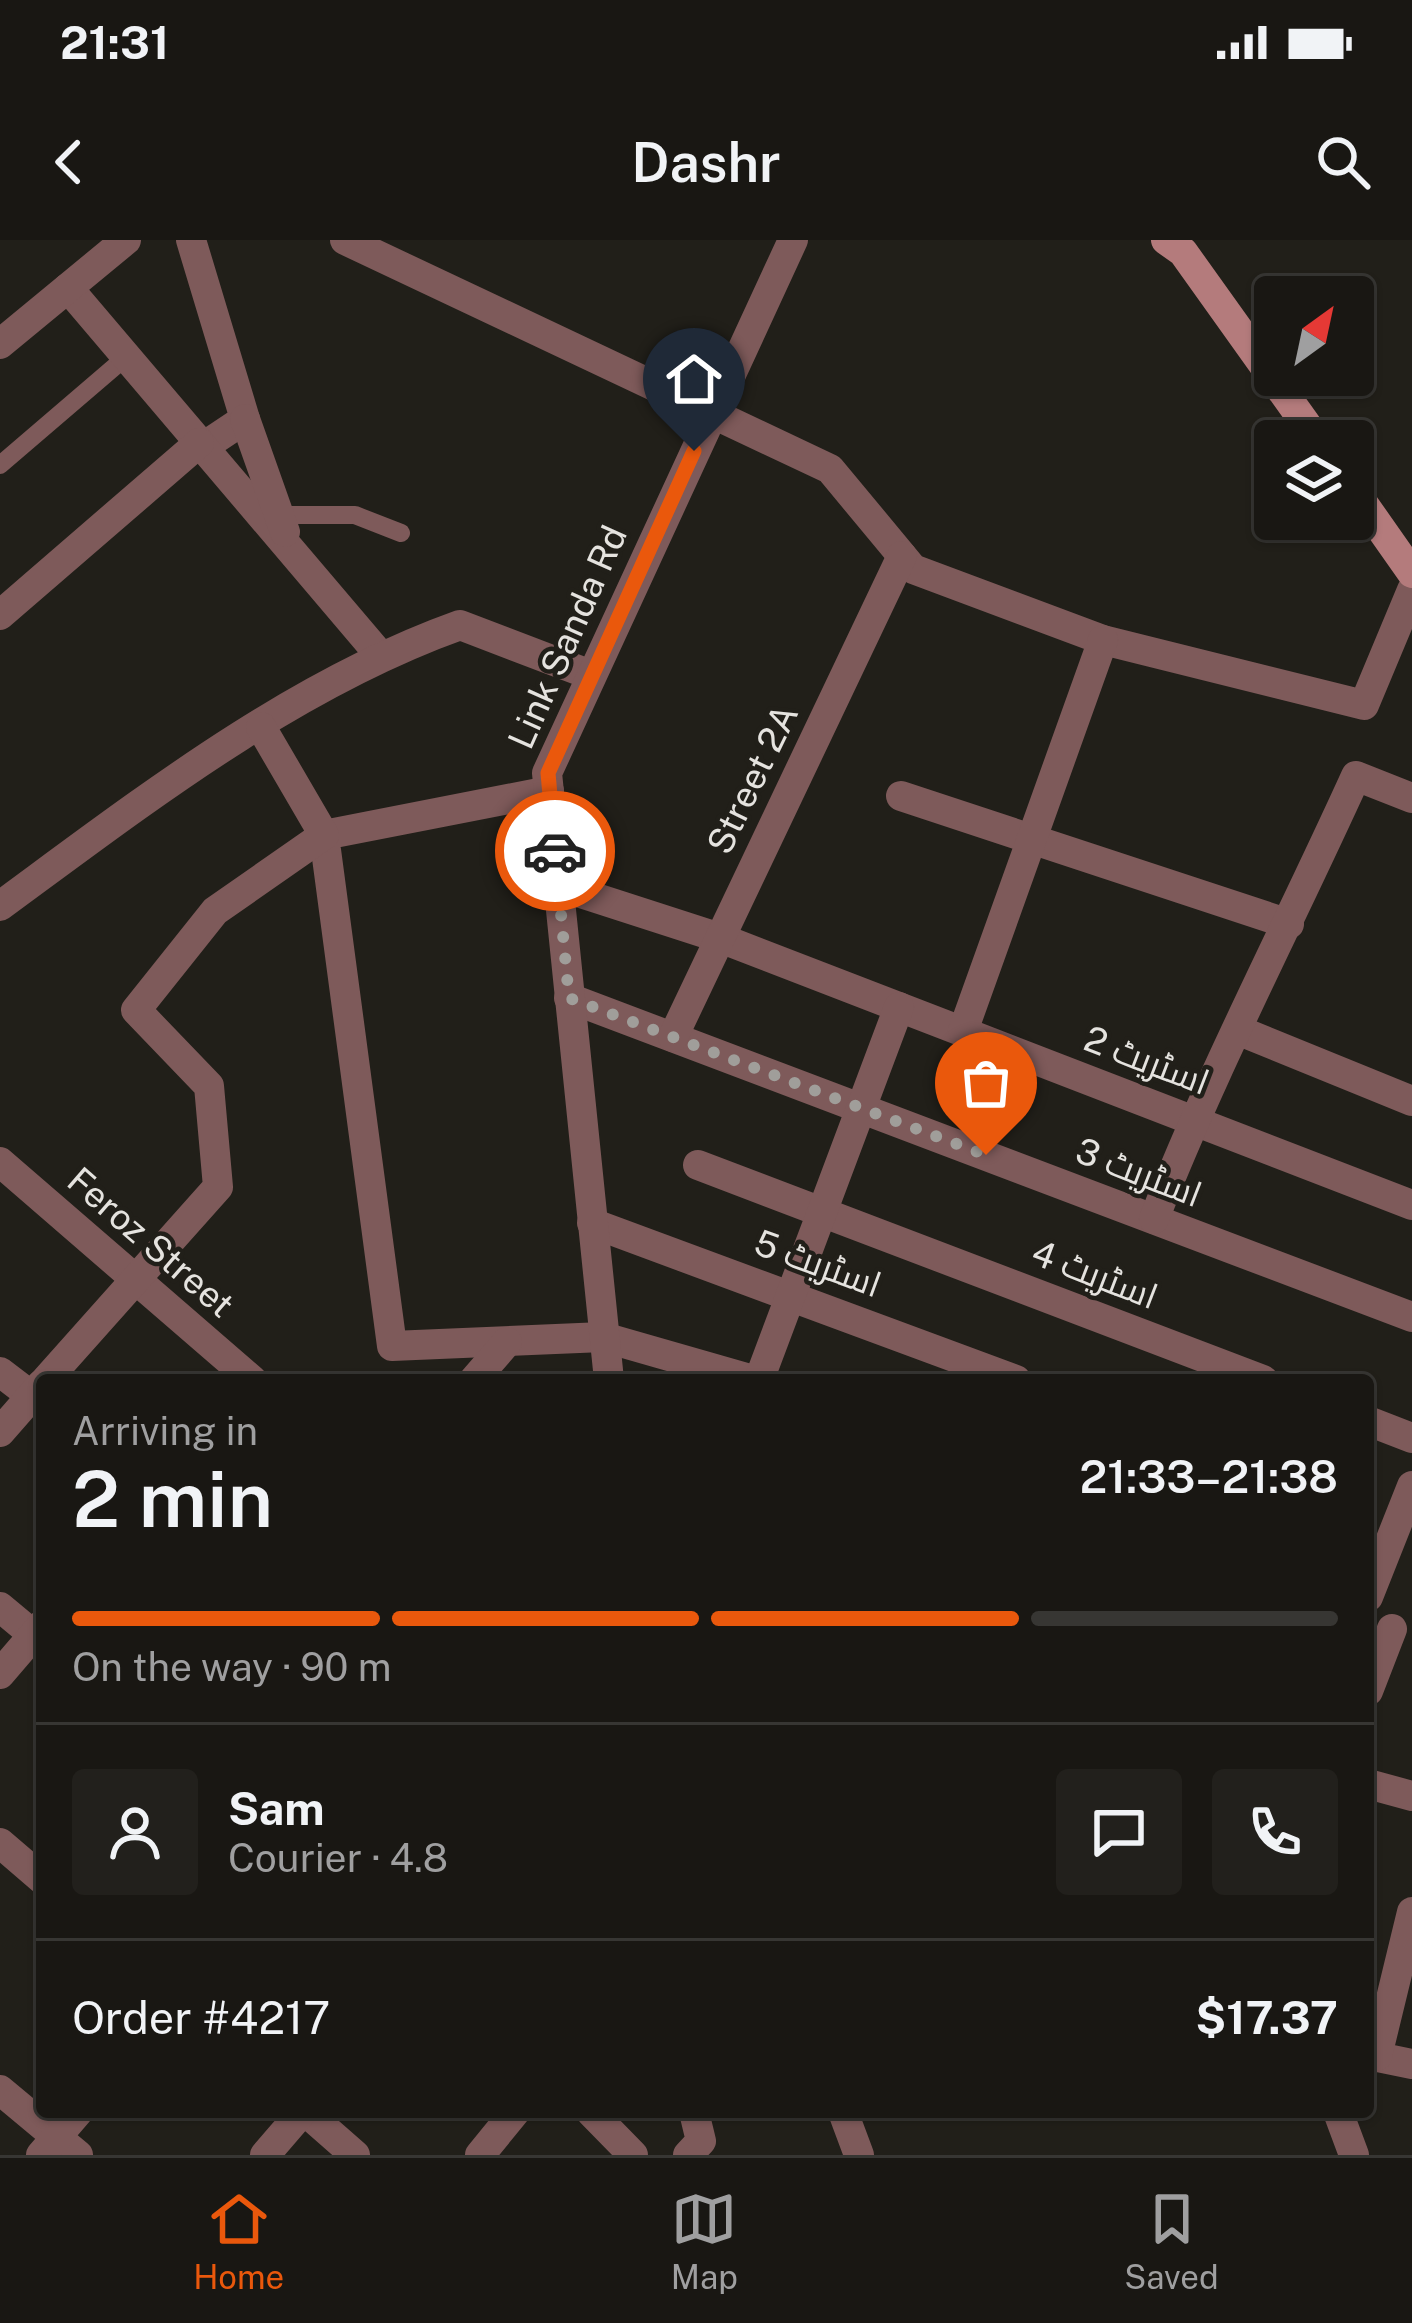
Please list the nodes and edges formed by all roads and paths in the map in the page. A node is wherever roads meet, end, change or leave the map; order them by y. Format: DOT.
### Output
graph roads {
  1 [pos="126,240"];
  2 [pos="191,240"];
  3 [pos="345,240"];
  4 [pos="793,240"];
  5 [pos="1166,240"];
  6 [pos="409,254"];
  7 [pos="68,288"];
  8 [pos="0,344"];
  9 [pos="126,358"];
  10 [pos="713,410"];
  11 [pos="245,419"];
  12 [pos="1303,420"];
  13 [pos="201,445"];
  14 [pos="0,466"];
  15 [pos="279,514"];
  16 [pos="1374,519"];
  17 [pos="401,532"];
  18 [pos="292,551"];
  19 [pos="902,556"];
  20 [pos="1412,573"];
  21 [pos="1412,590"];
  22 [pos="0,614"];
  23 [pos="1103,640"];
  24 [pos="380,654"];
  25 [pos="591,675"];
  26 [pos="261,727"];
  27 [pos="549,791"];
  28 [pos="901,796"];
  29 [pos="1412,797"];
  30 [pos="324,835"];
  31 [pos="1032,839"];
  32 [pos="559,886"];
  33 [pos="0,906"];
  34 [pos="1288,924"];
  35 [pos="720,938"];
  36 [pos="569,998"];
  37 [pos="899,1006"];
  38 [pos="963,1031"];
  39 [pos="1240,1031"];
  40 [pos="673,1036"];
  41 [pos="1412,1101"];
  42 [pos="860,1108"];
  43 [pos="1193,1119"];
  44 [pos="0,1162"];
  45 [pos="698,1165"];
  46 [pos="1412,1205"];
  47 [pos="821,1211"];
  48 [pos="1154,1219"];
  49 [pos="592,1223"];
  50 [pos="134,1279"];
  51 [pos="791,1292"];
  52 [pos="1412,1317"];
  53 [pos="603,1337"];
  54 [pos="507,1342"];
  55 [pos="0,1372"];
  56 [pos="54,1374"];
  57 [pos="245,1374"];
  58 [pos="479,1374"];
  59 [pos="608,1374"];
  60 [pos="735,1374"];
  61 [pos="758,1374"];
  62 [pos="1001,1374"];
  63 [pos="1246,1374"];
  64 [pos="36,1389"];
  65 [pos="36,1395"];
  66 [pos="1374,1423"];
  67 [pos="0,1432"];
  68 [pos="1412,1438"];
  69 [pos="1412,1486"];
  70 [pos="1382,1522"];
  71 [pos="1374,1565"];
  72 [pos="0,1607"];
  73 [pos="1391,1628"];
  74 [pos="36,1632"];
  75 [pos="36,1637"];
  76 [pos="0,1674"];
  77 [pos="1374,1674"];
  78 [pos="1374,1786"];
  79 [pos="1412,1796"];
  80 [pos="0,1843"];
  81 [pos="36,1875"];
  82 [pos="1412,1912"];
  83 [pos="1374,2048"];
  84 [pos="1374,2055"];
  85 [pos="1412,2064"];
  86 [pos="0,2090"];
  87 [pos="75,2118"];
  88 [pos="299,2118"];
  89 [pos="311,2118"];
  90 [pos="510,2118"];
  91 [pos="597,2118"];
  92 [pos="695,2118"];
  93 [pos="845,2118"];
  94 [pos="1340,2118"];
  95 [pos="58,2149"];
  96 [pos="266,2155"];
  97 [pos="355,2155"];
  98 [pos="480,2155"];
  99 [pos="633,2155"];
  100 [pos="688,2155"];
  101 [pos="859,2155"];
  102 [pos="1354,2155"];
  1 -- 7 [label="street"];
  2 -- 11 [label="street"];
  3 -- 6 [label="street"];
  4 -- 10 [label="street, Link Sanda Rd"];
  5 -- 12 [label="main road"];
  6 -- 10 [label="street"];
  7 -- 8 [label="street"];
  7 -- 9 [label="street"];
  9 -- 13 [label="street"];
  9 -- 14 [label="lane"];
  10 -- 19 [label="street"];
  10 -- 25 [label="street, Link Sanda Rd"];
  11 -- 13 [label="street"];
  11 -- 15 [label="street"];
  13 -- 18 [label="street"];
  13 -- 22 [label="street"];
  15 -- 17 [label="lane"];
  15 -- 18 [label="street"];
  16 -- 20 [label="main road"];
  18 -- 24 [label="street"];
  19 -- 23 [label="street"];
  19 -- 35 [label="street, Street 2A"];
  21 -- 23 [label="street"];
  23 -- 31 [label="street"];
  24 -- 25 [label="street"];
  24 -- 26 [label="street"];
  25 -- 27 [label="street, Link Sanda Rd"];
  26 -- 30 [label="street"];
  26 -- 33 [label="street"];
  27 -- 30 [label="street"];
  27 -- 32 [label="street, Link Sanda Rd"];
  28 -- 31 [label="street"];
  29 -- 34 [label="street"];
  30 -- 50 [label="street"];
  30 -- 54 [label="street"];
  31 -- 34 [label="street"];
  31 -- 38 [label="street"];
  32 -- 35 [label="street, اسٹریٹ 2"];
  32 -- 36 [label="street, Link Sanda Rd"];
  34 -- 39 [label="street"];
  35 -- 37 [label="street, اسٹریٹ 2"];
  35 -- 40 [label="street, Street 2A"];
  36 -- 40 [label="street, اسٹریٹ 3"];
  36 -- 49 [label="street, Link Sanda Rd"];
  37 -- 38 [label="street, اسٹریٹ 2"];
  37 -- 42 [label="street"];
  38 -- 43 [label="street, اسٹریٹ 2"];
  39 -- 41 [label="street"];
  39 -- 43 [label="street"];
  40 -- 42 [label="street, اسٹریٹ 3"];
  42 -- 47 [label="street"];
  42 -- 48 [label="street, اسٹریٹ 3"];
  43 -- 46 [label="street, اسٹریٹ 2"];
  43 -- 48 [label="street"];
  44 -- 50 [label="street, Feroz Street"];
  45 -- 47 [label="street, اسٹریٹ 4"];
  47 -- 51 [label="street"];
  47 -- 63 [label="street, اسٹریٹ 4"];
  48 -- 52 [label="street, اسٹریٹ 3"];
  49 -- 51 [label="street, اسٹریٹ 5"];
  49 -- 53 [label="street, Link Sanda Rd"];
  50 -- 56 [label="street"];
  50 -- 57 [label="street, Feroz Street"];
  51 -- 61 [label="street"];
  51 -- 62 [label="street, اسٹریٹ 5"];
  53 -- 54 [label="street"];
  53 -- 59 [label="street, Link Sanda Rd"];
  53 -- 60 [label="street"];
  54 -- 58 [label="street"];
  55 -- 64 [label="street"];
  65 -- 67 [label="street"];
  66 -- 68 [label="street"];
  69 -- 70 [label="street"];
  70 -- 71 [label="street"];
  72 -- 74 [label="street"];
  73 -- 77 [label="street"];
  75 -- 76 [label="street"];
  78 -- 79 [label="street"];
  80 -- 81 [label="street"];
  82 -- 83 [label="street"];
  84 -- 85 [label="street"];
  86 -- 95 [label="street"];
  87 -- 95 [label="street"];
  88 -- 96 [label="street"];
  89 -- 97 [label="street"];
  90 -- 98 [label="street"];
  91 -- 99 [label="street"];
  92 -- 100 [label="street"];
  93 -- 101 [label="street"];
  94 -- 102 [label="street"];
}
